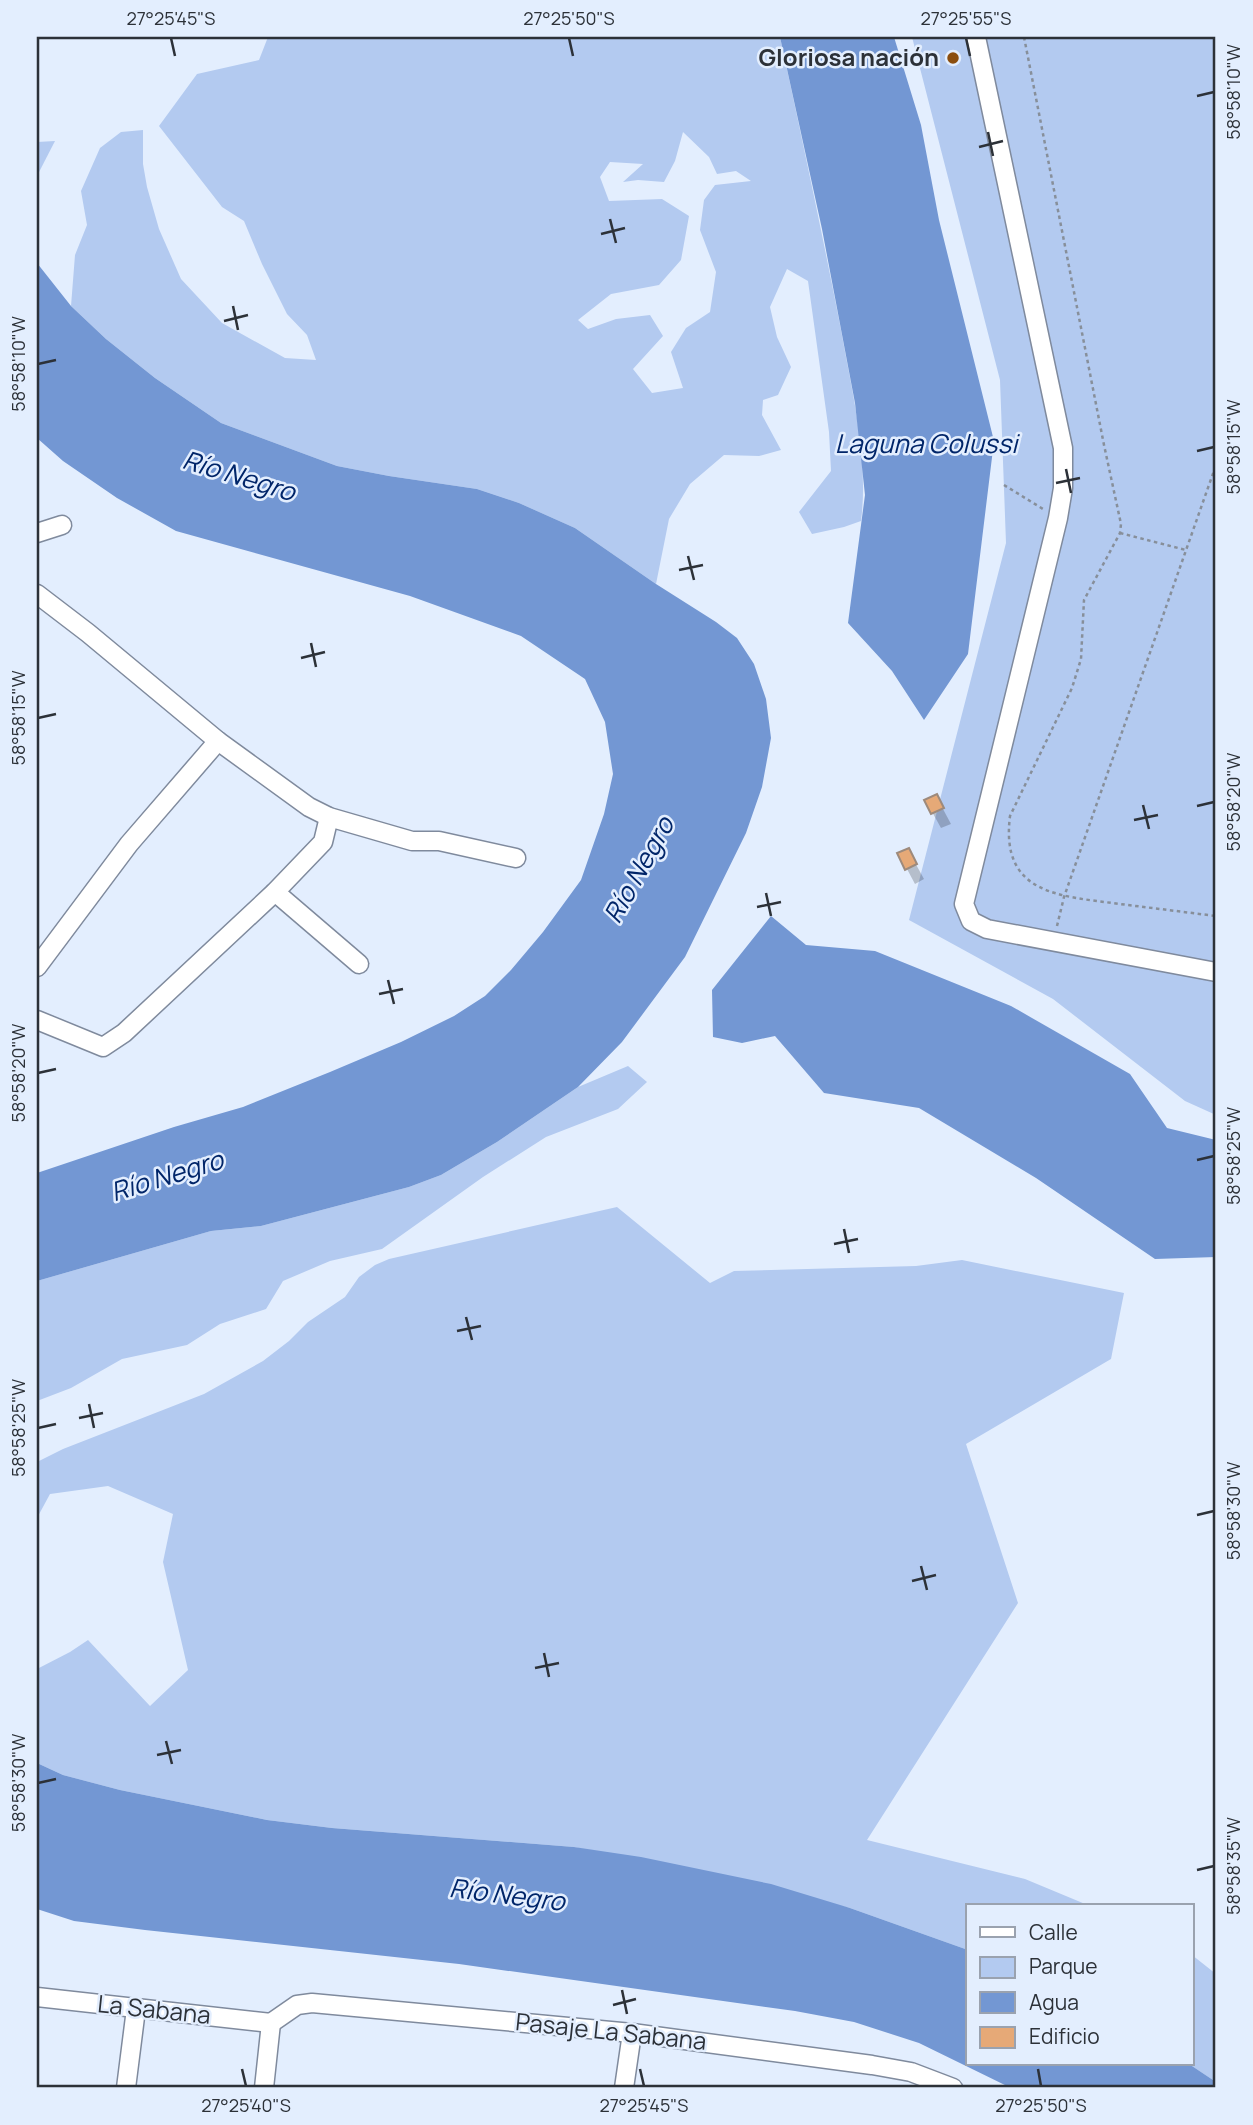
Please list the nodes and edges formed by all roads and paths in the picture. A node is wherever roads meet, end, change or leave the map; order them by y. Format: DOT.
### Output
graph roads {
  1 [pos="976,37"];
  2 [pos="1216,465"];
  3 [pos="1004,485"];
  4 [pos="1058,518"];
  5 [pos="62,525"];
  6 [pos="37,533"];
  7 [pos="1120,533"];
  8 [pos="1186,550"];
  9 [pos="37,594"];
  10 [pos="218,741"];
  11 [pos="329,817"];
  12 [pos="516,859"];
  13 [pos="275,892"];
  14 [pos="1064,897"];
  15 [pos="1216,916"];
  16 [pos="1053,943"];
  17 [pos="359,964"];
  18 [pos="37,967"];
  19 [pos="1216,972"];
  20 [pos="37,1020"];
  21 [pos="37,1997"];
  22 [pos="136,2009"];
  23 [pos="271,2023"];
  24 [pos="632,2033"];
  25 [pos="127,2088"];
  26 [pos="264,2088"];
  27 [pos="625,2088"];
  28 [pos="953,2088"];
  1 -- 4 [label="street"];
  2 -- 8 [label="path"];
  3 -- 4 [label="path"];
  4 -- 16 [label="street"];
  5 -- 6 [label="street"];
  7 -- 8 [label="path"];
  8 -- 14 [label="path"];
  9 -- 10 [label="street"];
  10 -- 11 [label="street"];
  10 -- 18 [label="street"];
  11 -- 12 [label="street"];
  11 -- 13 [label="street"];
  13 -- 17 [label="street"];
  13 -- 20 [label="street"];
  14 -- 15 [label="path"];
  14 -- 16 [label="path"];
  16 -- 19 [label="street"];
  21 -- 22 [label="street, La Sabana"];
  22 -- 23 [label="street, La Sabana"];
  22 -- 25 [label="street"];
  23 -- 24 [label="street, Pasaje La Sabana"];
  23 -- 26 [label="street"];
  24 -- 27 [label="street"];
  24 -- 28 [label="street, Pasaje La Sabana"];
}
